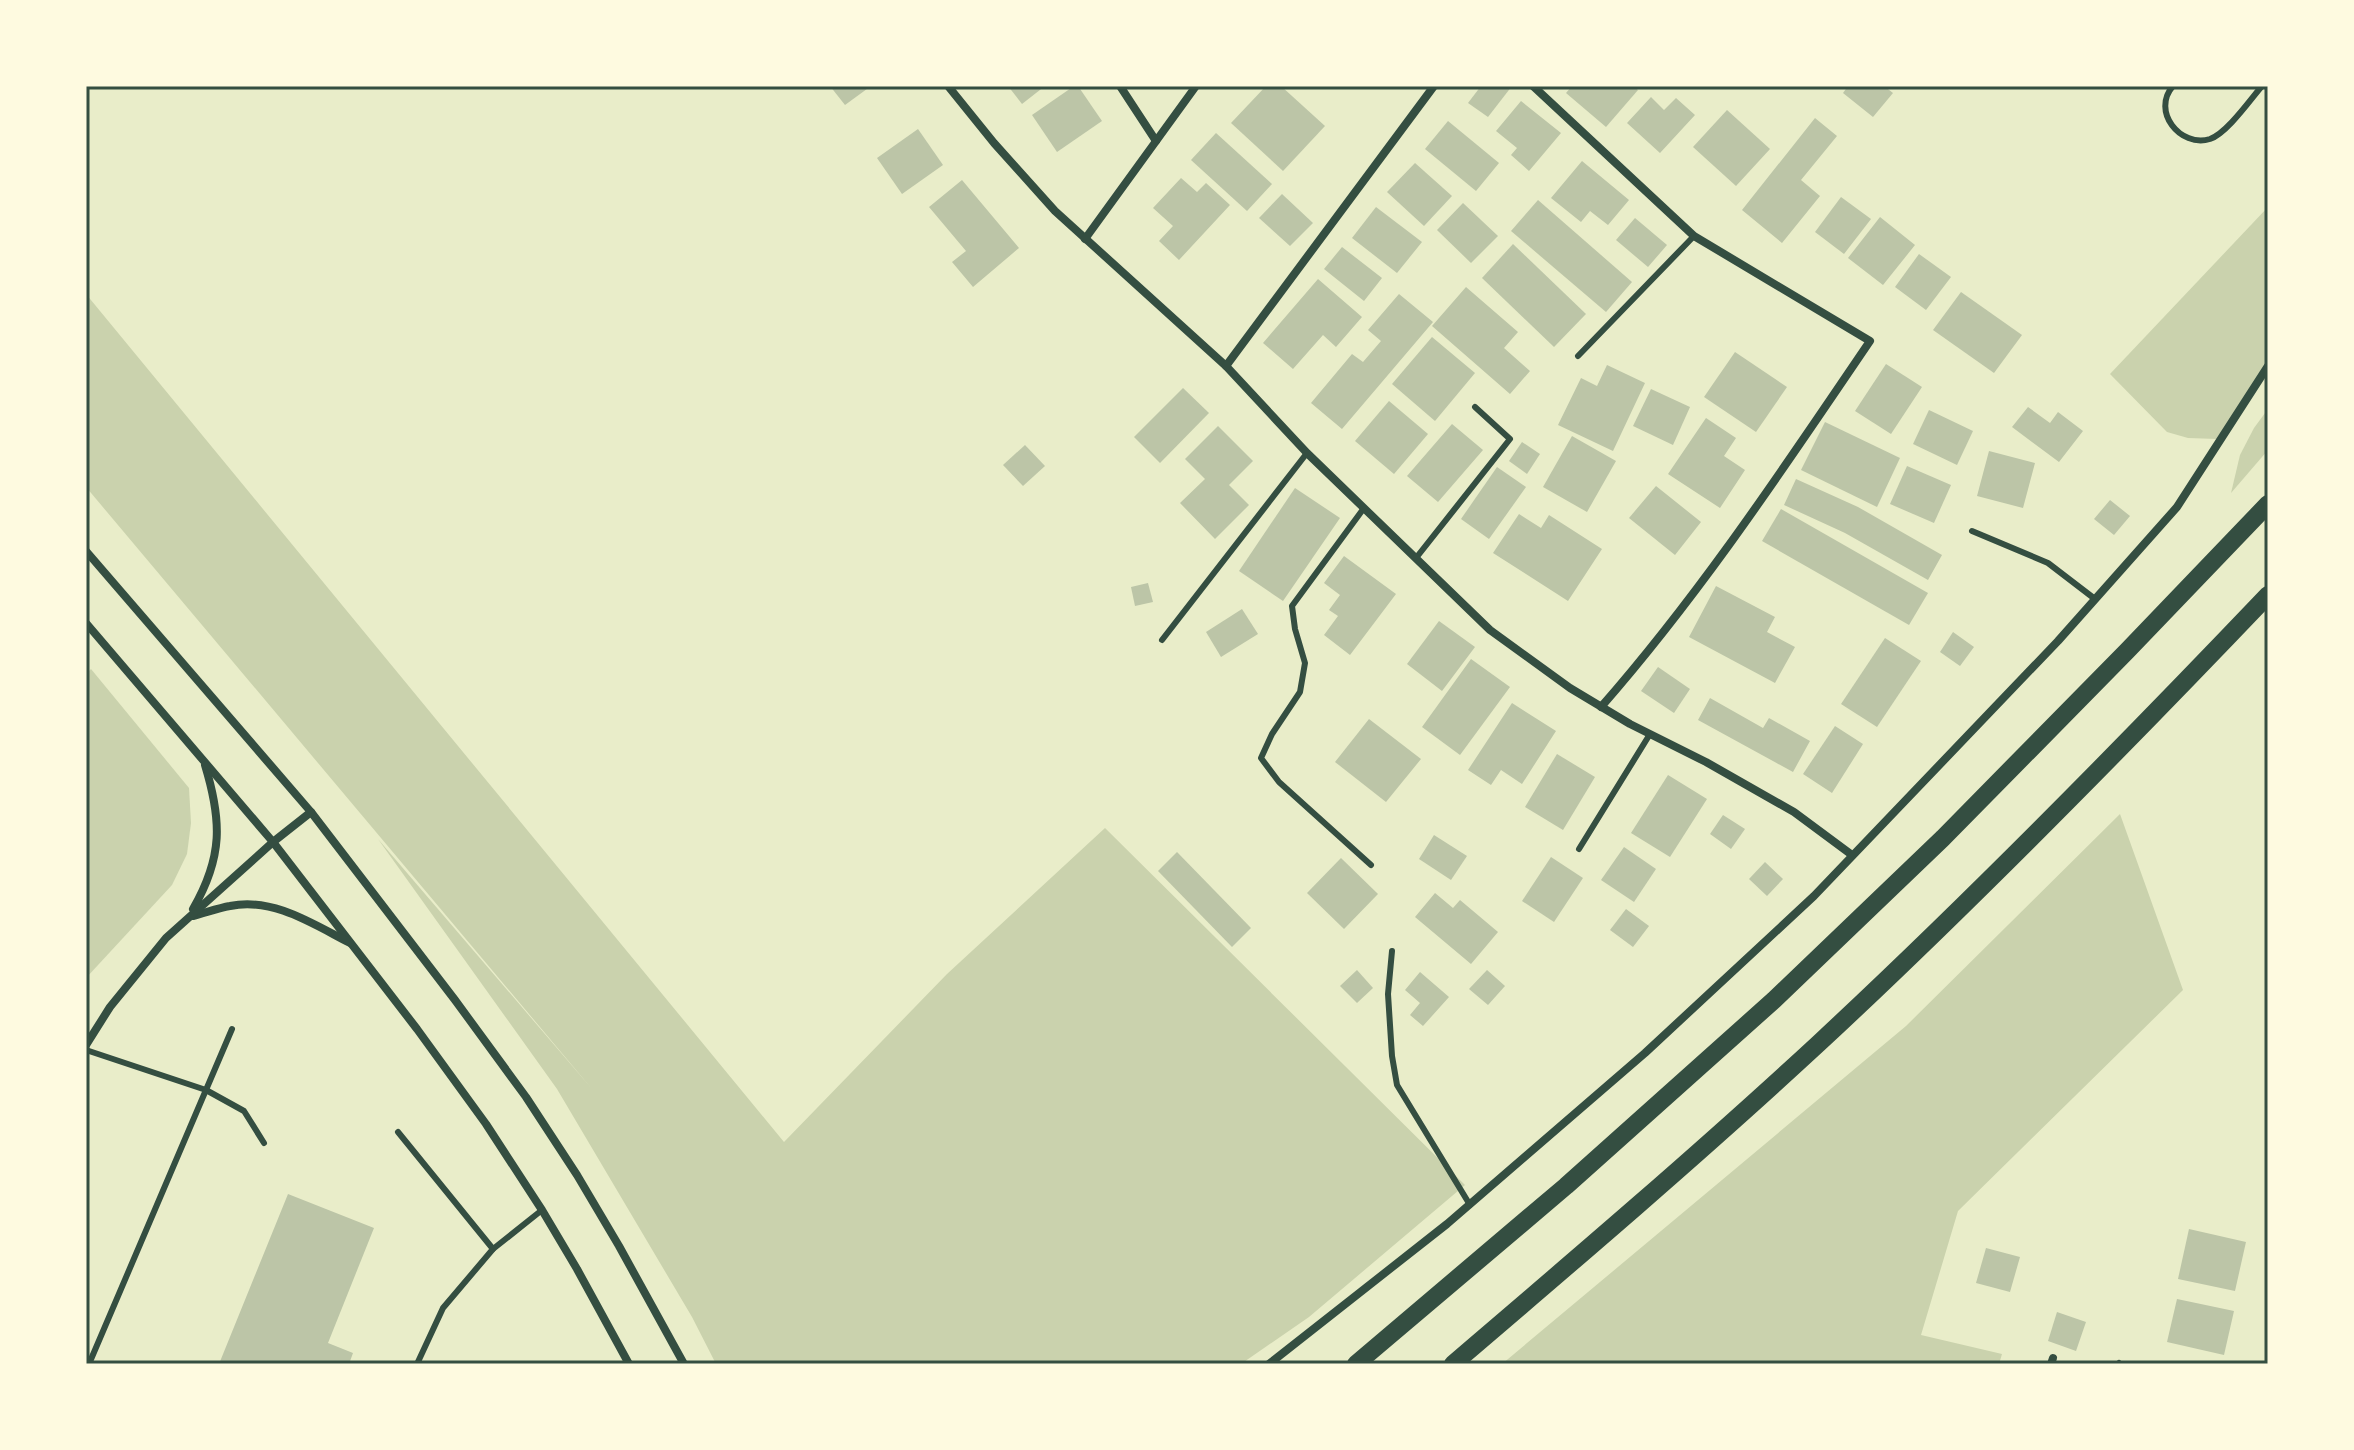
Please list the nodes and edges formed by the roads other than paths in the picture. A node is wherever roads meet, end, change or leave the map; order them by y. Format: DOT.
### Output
graph roads {
  1 [pos="948,86"];
  2 [pos="1120,86"];
  3 [pos="1196,86"];
  4 [pos="1434,86"];
  5 [pos="1533,86"];
  6 [pos="2173,86"];
  7 [pos="2262,86"];
  8 [pos="1156,141"];
  9 [pos="1694,236"];
  10 [pos="1085,239"];
  11 [pos="1578,356"];
  12 [pos="1226,366"];
  13 [pos="2268,366"];
  14 [pos="1475,407"];
  15 [pos="1307,453"];
  16 [pos="2268,504"];
  17 [pos="1364,508"];
  18 [pos="1972,531"];
  19 [pos="86,551"];
  20 [pos="1416,558"];
  21 [pos="2268,595"];
  22 [pos="2095,599"];
  23 [pos="86,623"];
  24 [pos="1162,640"];
  25 [pos="1601,707"];
  26 [pos="1650,734"];
  27 [pos="204,760"];
  28 [pos="311,812"];
  29 [pos="273,842"];
  30 [pos="1579,849"];
  31 [pos="1852,855"];
  32 [pos="1371,865"];
  33 [pos="189,918"];
  34 [pos="351,944"];
  35 [pos="1392,951"];
  36 [pos="232,1029"];
  37 [pos="86,1047"];
  38 [pos="206,1090"];
  39 [pos="398,1132"];
  40 [pos="264,1143"];
  41 [pos="1470,1205"];
  42 [pos="542,1210"];
  43 [pos="493,1249"];
  44 [pos="89,1364"];
  45 [pos="417,1364"];
  46 [pos="629,1364"];
  47 [pos="684,1364"];
  48 [pos="1269,1364"];
  49 [pos="1356,1364"];
  50 [pos="1453,1364"];
  1 -- 10 [label="street"];
  2 -- 8 [label="street"];
  3 -- 8 [label="street"];
  4 -- 12 [label="street"];
  5 -- 9 [label="street"];
  6 -- 7 [label="lane"];
  8 -- 10 [label="street"];
  9 -- 11 [label="lane"];
  9 -- 25 [label="street"];
  10 -- 12 [label="street"];
  12 -- 15 [label="street"];
  13 -- 22 [label="street"];
  14 -- 20 [label="lane"];
  15 -- 17 [label="street"];
  15 -- 24 [label="lane"];
  16 -- 49 [label="highway"];
  17 -- 20 [label="street"];
  17 -- 32 [label="lane"];
  18 -- 22 [label="lane"];
  19 -- 28 [label="street"];
  20 -- 25 [label="street"];
  21 -- 50 [label="highway"];
  22 -- 31 [label="street"];
  23 -- 27 [label="street"];
  25 -- 26 [label="street"];
  26 -- 30 [label="lane"];
  26 -- 31 [label="street"];
  27 -- 29 [label="street"];
  27 -- 33 [label="street"];
  28 -- 29 [label="street"];
  28 -- 47 [label="street"];
  29 -- 33 [label="street"];
  29 -- 34 [label="street"];
  31 -- 41 [label="street"];
  33 -- 34 [label="street"];
  33 -- 37 [label="street"];
  34 -- 42 [label="street"];
  35 -- 41 [label="lane"];
  36 -- 38 [label="lane"];
  37 -- 38 [label="lane"];
  38 -- 40 [label="lane"];
  38 -- 44 [label="lane"];
  39 -- 43 [label="lane"];
  41 -- 48 [label="street"];
  42 -- 43 [label="lane"];
  42 -- 46 [label="street"];
  43 -- 45 [label="lane"];
}
